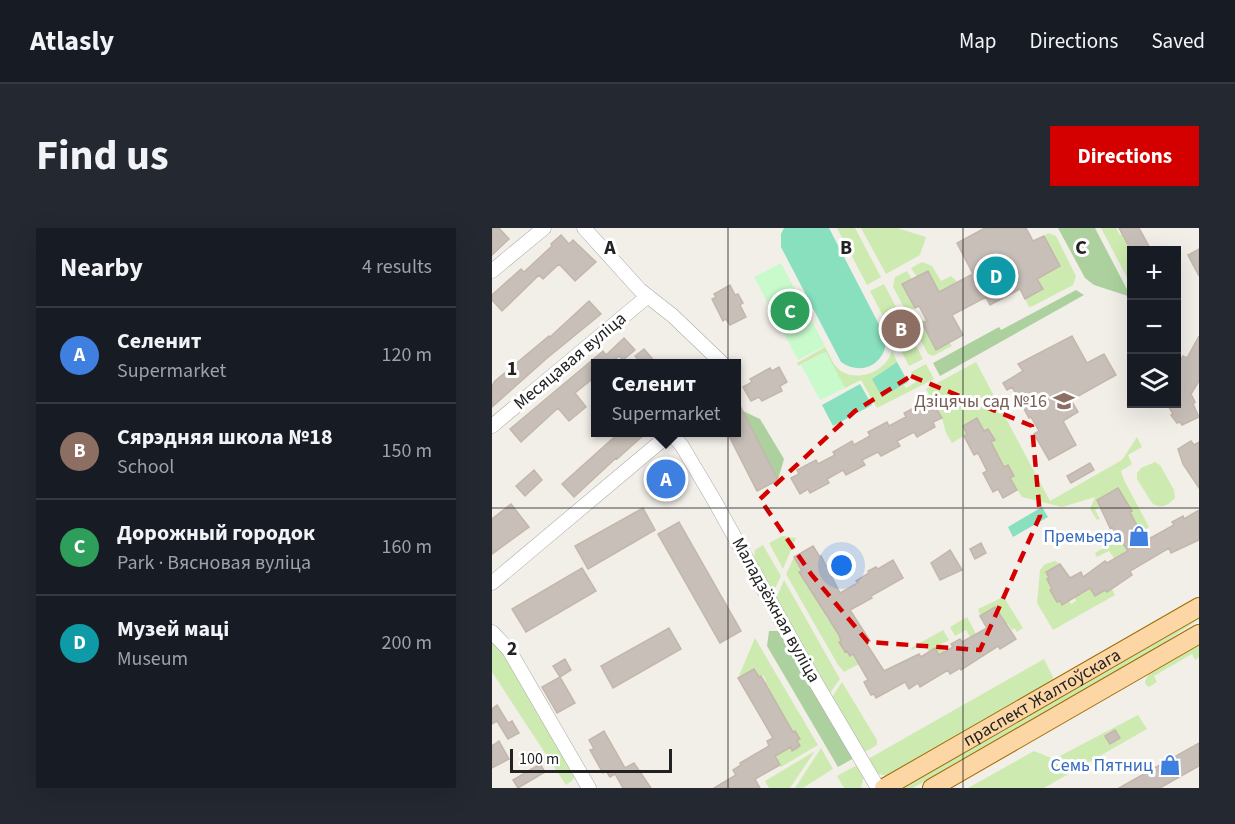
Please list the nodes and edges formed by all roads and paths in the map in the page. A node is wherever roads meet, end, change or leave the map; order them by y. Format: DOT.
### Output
graph roads {
  1 [pos="544,228"];
  2 [pos="584,228"];
  3 [pos="492,271"];
  4 [pos="648,296"];
  5 [pos="719,359"];
  6 [pos="492,426"];
  7 [pos="667,437"];
  8 [pos="675,437"];
  9 [pos="492,583"];
  10 [pos="1199,607"];
  11 [pos="492,632"];
  12 [pos="1199,634"];
  13 [pos="589,788"];
  14 [pos="878,788"];
  15 [pos="884,788"];
  16 [pos="932,788"];
  1 -- 3 [label="street"];
  2 -- 4 [label="street"];
  4 -- 5 [label="street"];
  4 -- 6 [label="street, Месяцавая вуліца"];
  7 -- 9 [label="street, Маладзёжная вуліца"];
  8 -- 14 [label="street, Маладзёжная вуліца"];
  10 -- 15 [label="main road, праспект Жалтоўскага"];
  11 -- 13 [label="street"];
  12 -- 16 [label="main road, праспект Жалтоўскага"];
}
